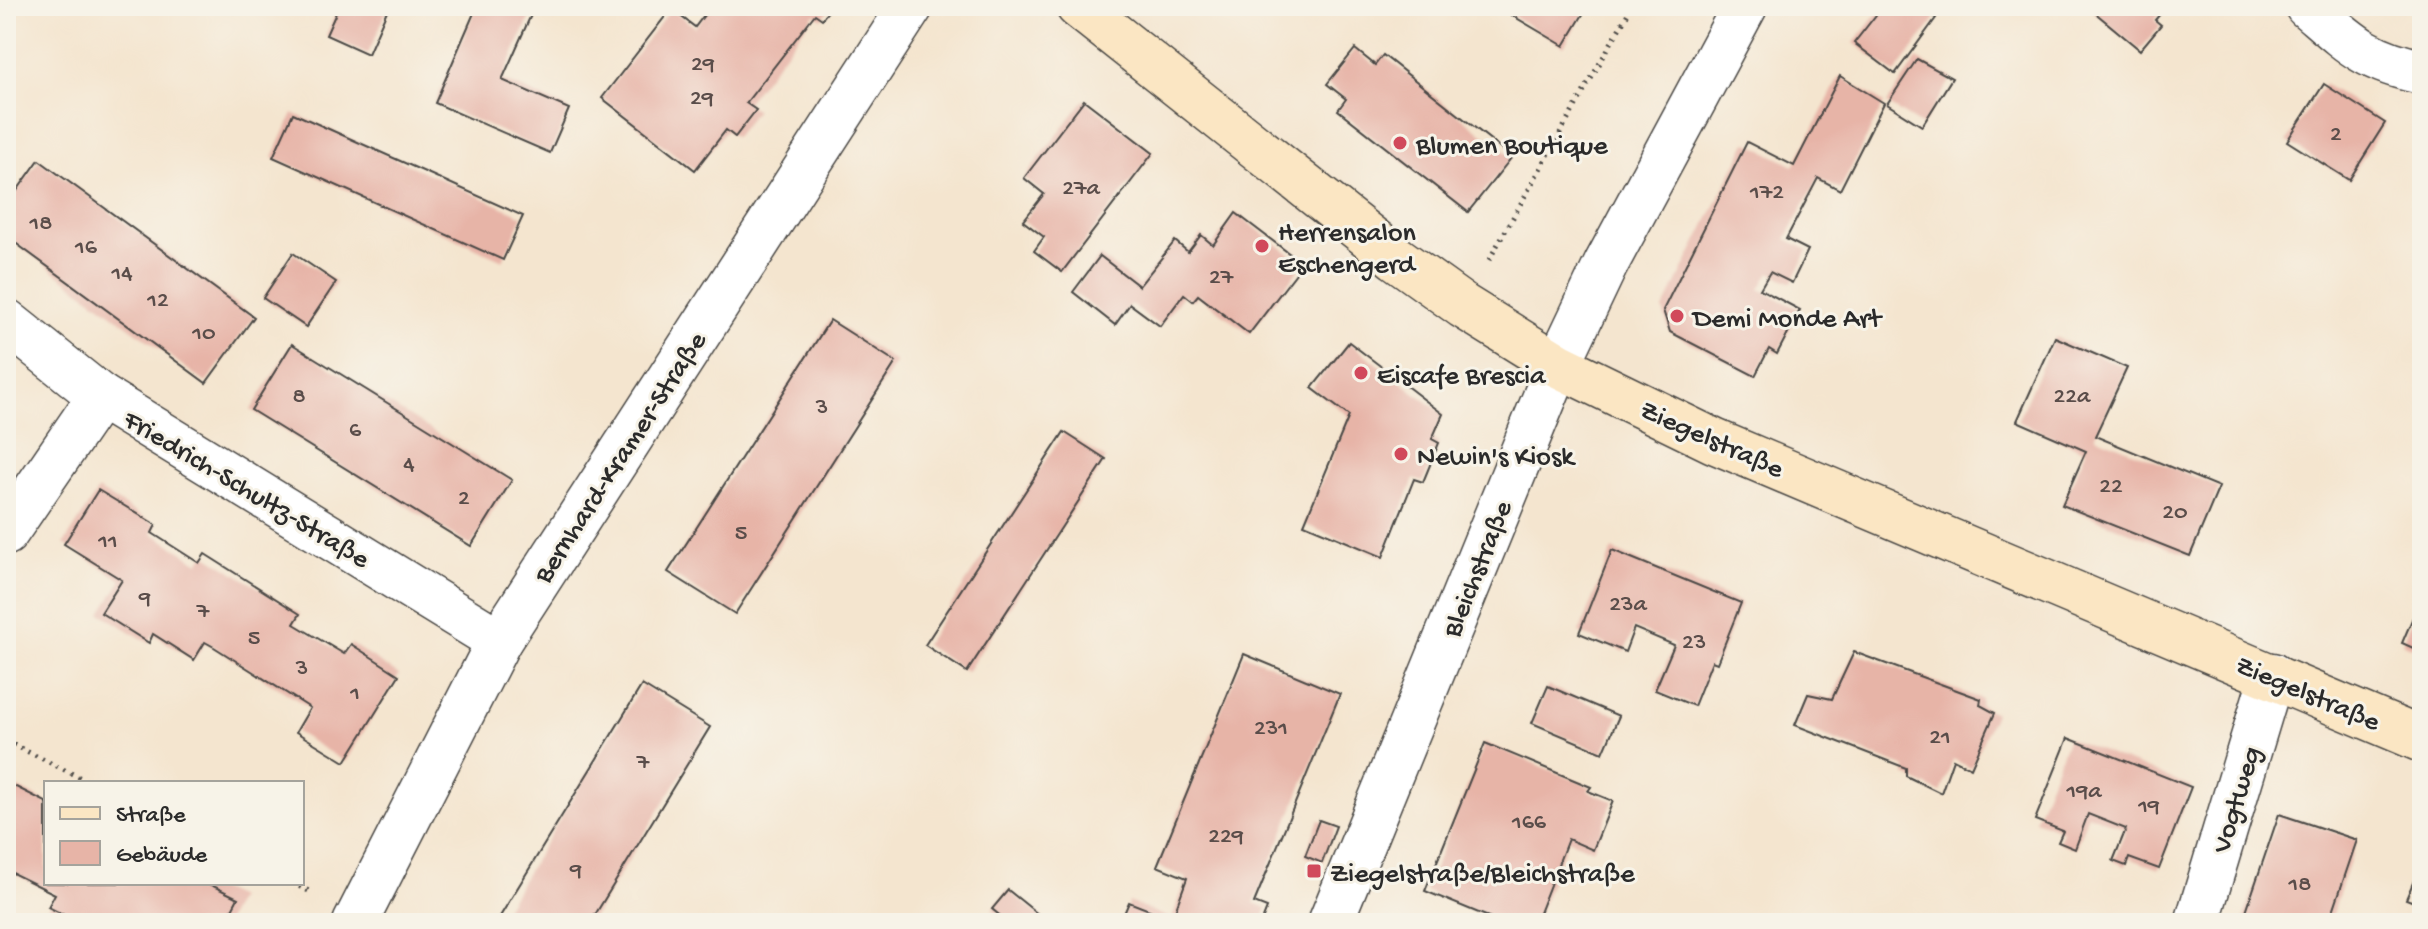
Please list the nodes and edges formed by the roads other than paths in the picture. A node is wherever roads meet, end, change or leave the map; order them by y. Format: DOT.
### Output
graph roads {
  1 [pos="911,6"];
  2 [pos="1078,6"];
  3 [pos="1745,6"];
  4 [pos="2307,6"];
  5 [pos="2422,72"];
  6 [pos="6,321"];
  7 [pos="1558,365"];
  8 [pos="100,396"];
  9 [pos="6,533"];
  10 [pos="499,641"];
  11 [pos="2272,675"];
  12 [pos="2422,740"];
  13 [pos="355,923"];
  14 [pos="1330,923"];
  15 [pos="2197,923"];
  1 -- 10 [label="street, Bernhard-Kramer-Straße"];
  2 -- 7 [label="street, Ziegelstraße"];
  3 -- 7 [label="street, Bleichstraße"];
  4 -- 5 [label="street"];
  6 -- 8 [label="street, Friedrich-Schultz-Straße"];
  7 -- 11 [label="street, Ziegelstraße"];
  7 -- 14 [label="street, Bleichstraße"];
  8 -- 9 [label="street"];
  8 -- 10 [label="street, Friedrich-Schultz-Straße"];
  10 -- 13 [label="street, Bernhard-Kramer-Straße"];
  11 -- 12 [label="street, Ziegelstraße"];
  11 -- 15 [label="street, Vogtweg"];
}
